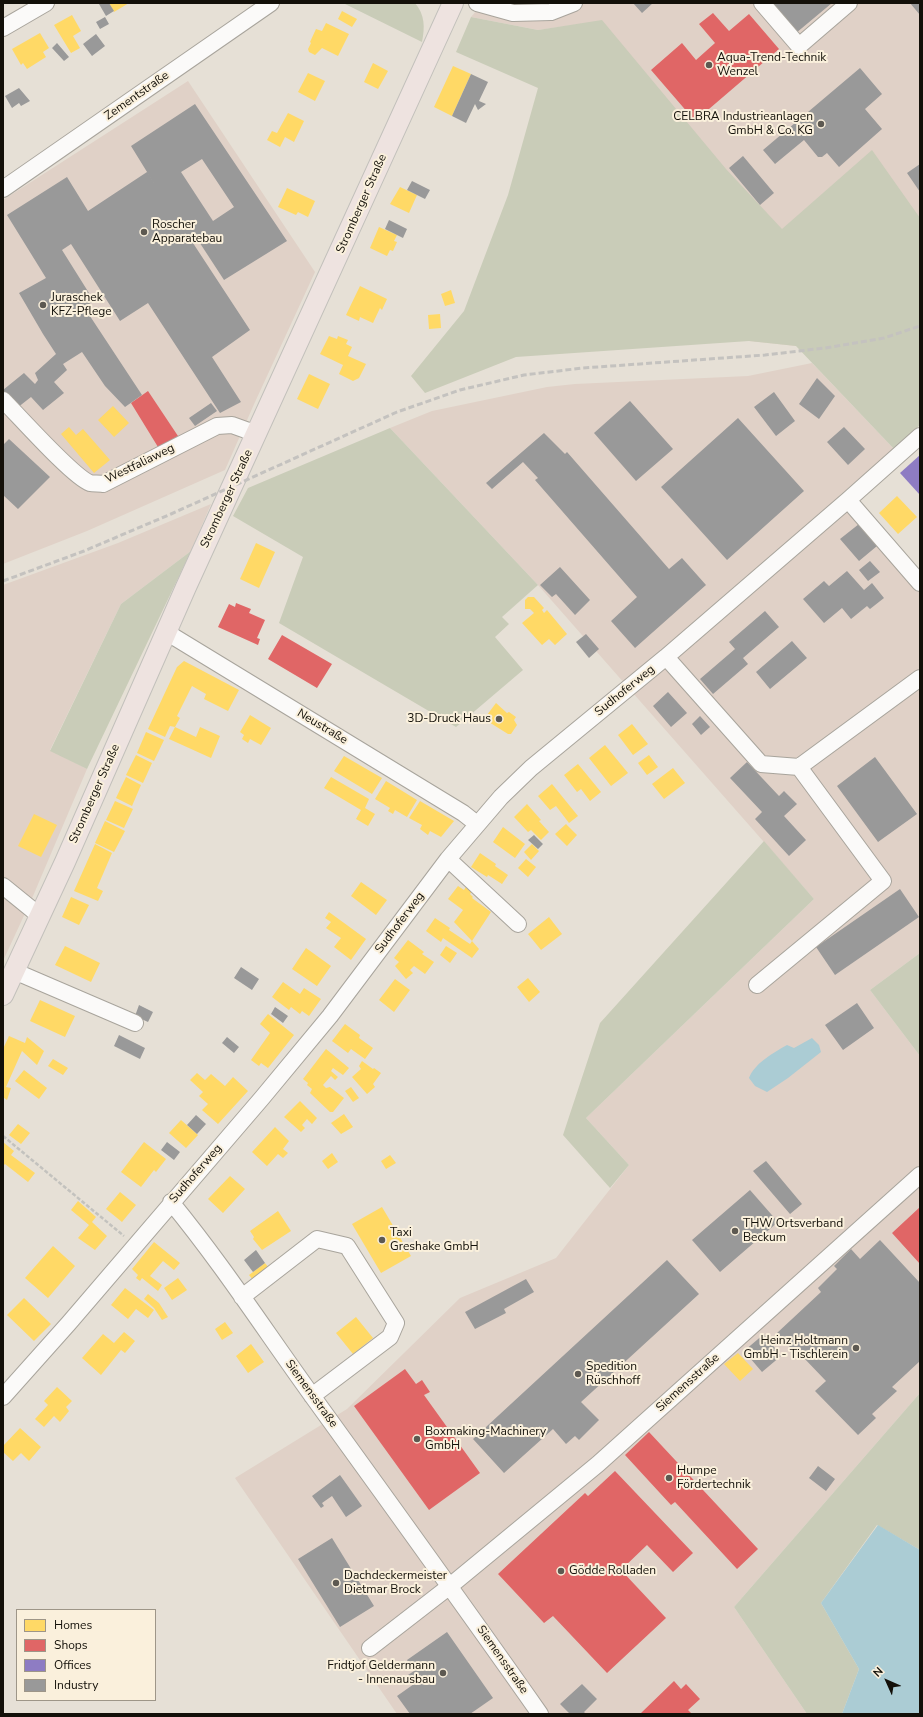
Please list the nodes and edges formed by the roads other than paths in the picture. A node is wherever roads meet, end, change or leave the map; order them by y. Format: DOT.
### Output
graph roads {
  1 [pos="46,3"];
  2 [pos="270,3"];
  3 [pos="453,3"];
  4 [pos="477,3"];
  5 [pos="574,3"];
  6 [pos="762,3"];
  7 [pos="850,3"];
  8 [pos="3,28"];
  9 [pos="3,189"];
  10 [pos="3,400"];
  11 [pos="257,434"];
  12 [pos="920,436"];
  13 [pos="848,500"];
  14 [pos="920,583"];
  15 [pos="166,632"];
  16 [pos="666,657"];
  17 [pos="920,678"];
  18 [pos="799,767"];
  19 [pos="477,824"];
  20 [pos="448,858"];
  21 [pos="3,886"];
  22 [pos="40,916"];
  23 [pos="518,924"];
  24 [pos="14,971"];
  25 [pos="757,985"];
  26 [pos="3,995"];
  27 [pos="135,1023"];
  28 [pos="920,1175"];
  29 [pos="171,1202"];
  30 [pos="242,1297"];
  31 [pos="3,1396"];
  32 [pos="312,1396"];
  33 [pos="450,1586"];
  34 [pos="370,1648"];
  35 [pos="540,1714"];
  1 -- 8 [label="street"];
  2 -- 9 [label="street, Zementstraße"];
  3 -- 11 [label="main road, Stromberger Straße"];
  4 -- 5 [label="street"];
  6 -- 7 [label="street"];
  10 -- 11 [label="street, Westfaliaweg"];
  11 -- 15 [label="main road, Stromberger Straße"];
  12 -- 13 [label="street, Sudhoferweg"];
  13 -- 14 [label="street"];
  13 -- 16 [label="street, Sudhoferweg"];
  15 -- 19 [label="street, Neustraße"];
  15 -- 22 [label="main road, Stromberger Straße"];
  16 -- 18 [label="street"];
  16 -- 19 [label="street, Sudhoferweg"];
  17 -- 18 [label="street"];
  18 -- 25 [label="street"];
  19 -- 20 [label="street, Sudhoferweg"];
  20 -- 23 [label="street"];
  20 -- 29 [label="street, Sudhoferweg"];
  21 -- 22 [label="street"];
  22 -- 24 [label="main road, Stromberger Straße"];
  24 -- 26 [label="main road, Stromberger Straße"];
  24 -- 27 [label="street"];
  28 -- 33 [label="street, Siemensstraße"];
  29 -- 30 [label="street, Siemensstraße"];
  29 -- 31 [label="street, Sudhoferweg"];
  30 -- 32 [label="street, Siemensstraße"];
  30 -- 32 [label="street"];
  32 -- 33 [label="street, Siemensstraße"];
  33 -- 34 [label="street, Siemensstraße"];
  33 -- 35 [label="street, Siemensstraße"];
}
